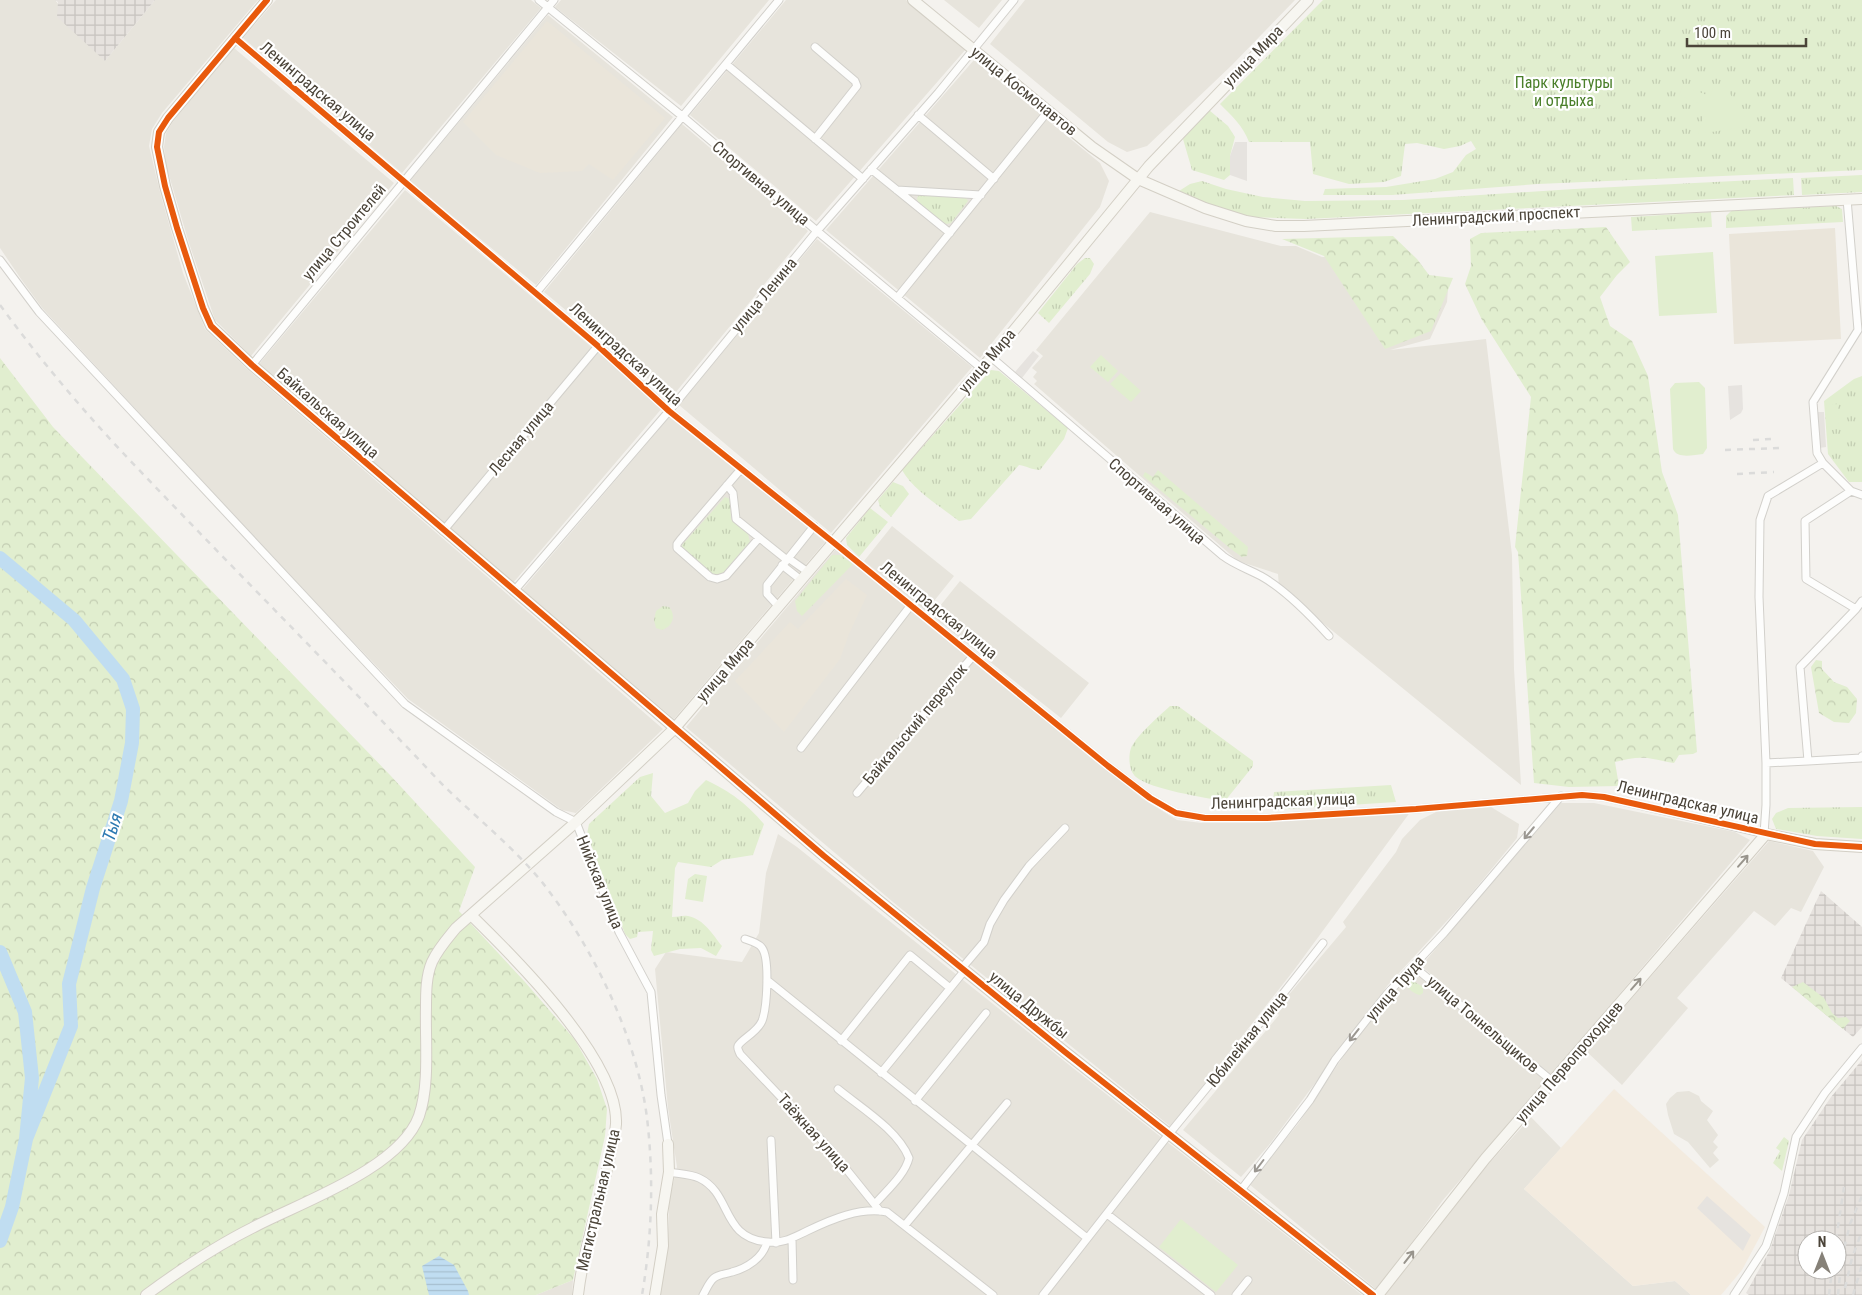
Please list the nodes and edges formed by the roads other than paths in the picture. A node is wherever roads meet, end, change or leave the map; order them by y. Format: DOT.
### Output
graph roads {
  1 [pos="267,0"];
  2 [pos="539,0"];
  3 [pos="554,0"];
  4 [pos="779,0"];
  5 [pos="913,0"];
  6 [pos="1014,0"];
  7 [pos="1308,0"];
  8 [pos="548,7"];
  9 [pos="234,38"];
  10 [pos="815,47"];
  11 [pos="973,50"];
  12 [pos="726,64"];
  13 [pos="1049,110"];
  14 [pos="918,115"];
  15 [pos="682,116"];
  16 [pos="815,139"];
  17 [pos="871,169"];
  18 [pos="994,178"];
  19 [pos="863,179"];
  20 [pos="1138,180"];
  21 [pos="404,182"];
  22 [pos="897,190"];
  23 [pos="981,195"];
  24 [pos="1862,198"];
  25 [pos="1847,200"];
  26 [pos="817,232"];
  27 [pos="950,233"];
  28 [pos="0,260"];
  29 [pos="536,294"];
  30 [pos="897,298"];
  31 [pos="598,346"];
  32 [pos="991,357"];
  33 [pos="252,365"];
  34 [pos="981,368"];
  35 [pos="668,411"];
  36 [pos="1823,463"];
  37 [pos="741,469"];
  38 [pos="727,485"];
  39 [pos="1851,491"];
  40 [pos="1862,495"];
  41 [pos="814,526"];
  42 [pos="444,530"];
  43 [pos="759,538"];
  44 [pos="834,542"];
  45 [pos="786,561"];
  46 [pos="804,576"];
  47 [pos="514,591"];
  48 [pos="1862,601"];
  49 [pos="911,605"];
  50 [pos="779,607"];
  51 [pos="1856,609"];
  52 [pos="1329,636"];
  53 [pos="973,656"];
  54 [pos="674,729"];
  55 [pos="800,748"];
  56 [pos="1862,756"];
  57 [pos="1808,761"];
  58 [pos="1766,764"];
  59 [pos="857,793"];
  60 [pos="1561,796"];
  61 [pos="576,822"];
  62 [pos="1065,828"];
  63 [pos="1765,834"];
  64 [pos="1862,847"];
  65 [pos="471,915"];
  66 [pos="745,939"];
  67 [pos="1323,943"];
  68 [pos="1413,966"];
  69 [pos="963,969"];
  70 [pos="767,980"];
  71 [pos="950,988"];
  72 [pos="986,1013"];
  73 [pos="841,1041"];
  74 [pos="1862,1048"];
  75 [pos="881,1073"];
  76 [pos="1552,1081"];
  77 [pos="838,1089"];
  78 [pos="916,1101"];
  79 [pos="1007,1103"];
  80 [pos="1169,1134"];
  81 [pos="772,1140"];
  82 [pos="668,1144"];
  83 [pos="972,1146"];
  84 [pos="669,1172"];
  85 [pos="1241,1190"];
  86 [pos="877,1208"];
  87 [pos="1107,1214"];
  88 [pos="905,1225"];
  89 [pos="1087,1238"];
  90 [pos="792,1239"];
  91 [pos="768,1242"];
  92 [pos="776,1243"];
  93 [pos="793,1280"];
  94 [pos="1248,1280"];
  95 [pos="146,1295"];
  96 [pos="578,1295"];
  97 [pos="654,1295"];
  98 [pos="702,1295"];
  99 [pos="994,1295"];
  100 [pos="1043,1295"];
  101 [pos="1211,1295"];
  102 [pos="1236,1295"];
  103 [pos="1373,1295"];
  104 [pos="1378,1295"];
  105 [pos="1734,1295"];
  1 -- 9 [label="street, Байкальская улица"];
  2 -- 8 [label="street, Спортивная улица"];
  3 -- 8 [label="street, улица Строителей"];
  4 -- 12 [label="street"];
  5 -- 11 [label="street, улица Космонавтов"];
  6 -- 11 [label="street, улица Ленина"];
  7 -- 20 [label="street, улица Мира"];
  8 -- 15 [label="street, Спортивная улица"];
  8 -- 21 [label="street, улица Строителей"];
  9 -- 21 [label="street, Ленинградская улица"];
  9 -- 33 [label="street, Байкальская улица"];
  10 -- 16 [label="street"];
  11 -- 13 [label="street, улица Космонавтов"];
  11 -- 14 [label="street, улица Ленина"];
  12 -- 15 [label="street"];
  12 -- 16 [label="street"];
  13 -- 18 [label="street"];
  13 -- 20 [label="street, улица Космонавтов"];
  14 -- 17 [label="street, улица Ленина"];
  14 -- 18 [label="street"];
  15 -- 26 [label="street, Спортивная улица"];
  15 -- 29 [label="street"];
  16 -- 19 [label="street"];
  17 -- 19 [label="street, улица Ленина"];
  17 -- 22 [label="street"];
  18 -- 23 [label="street"];
  19 -- 26 [label="street, улица Ленина"];
  20 -- 25 [label="street, Ленинградский проспект"];
  20 -- 32 [label="street, улица Мира"];
  21 -- 29 [label="street, Ленинградская улица"];
  21 -- 33 [label="street, улица Строителей"];
  22 -- 23 [label="street"];
  22 -- 27 [label="street"];
  23 -- 27 [label="street"];
  24 -- 25 [label="street, Ленинградский проспект"];
  25 -- 36 [label="street"];
  26 -- 30 [label="street, Спортивная улица"];
  26 -- 35 [label="street, улица Ленина"];
  27 -- 30 [label="street"];
  28 -- 61 [label="street, Нийская улица"];
  29 -- 31 [label="street, Ленинградская улица"];
  30 -- 34 [label="street, Спортивная улица"];
  31 -- 35 [label="street, Ленинградская улица"];
  31 -- 42 [label="street, Лесная улица"];
  32 -- 34 [label="street, улица Мира"];
  32 -- 52 [label="street, Спортивная улица"];
  33 -- 42 [label="street, Байкальская улица"];
  34 -- 44 [label="street, улица Мира"];
  35 -- 37 [label="street, Ленинградская улица"];
  35 -- 47 [label="street, улица Ленина"];
  36 -- 39 [label="street"];
  36 -- 58 [label="street"];
  37 -- 38 [label="street"];
  37 -- 41 [label="street, Ленинградская улица"];
  38 -- 43 [label="street"];
  38 -- 43 [label="street"];
  39 -- 40 [label="street"];
  39 -- 51 [label="street"];
  41 -- 44 [label="street, Ленинградская улица"];
  41 -- 45 [label="street"];
  42 -- 47 [label="street, Байкальская улица"];
  43 -- 45 [label="street"];
  44 -- 46 [label="street, улица Мира"];
  44 -- 49 [label="street, Ленинградская улица"];
  45 -- 46 [label="street"];
  45 -- 50 [label="street"];
  46 -- 50 [label="street, улица Мира"];
  47 -- 54 [label="street, Байкальская улица"];
  48 -- 51 [label="street"];
  49 -- 53 [label="street, Ленинградская улица"];
  49 -- 55 [label="street"];
  50 -- 54 [label="street, улица Мира"];
  51 -- 57 [label="street"];
  53 -- 59 [label="street, Байкальский переулок"];
  53 -- 60 [label="street, Ленинградская улица"];
  54 -- 61 [label="street, улица Мира"];
  54 -- 69 [label="street, улица Дружбы"];
  56 -- 57 [label="street"];
  57 -- 58 [label="street"];
  58 -- 63 [label="street"];
  60 -- 63 [label="street, Ленинградская улица"];
  60 -- 68 [label="street, улица Труда, one-way"];
  61 -- 65 [label="street, улица Мира"];
  61 -- 82 [label="street, Нийская улица"];
  62 -- 69 [label="street"];
  63 -- 64 [label="street"];
  76 -- 63 [label="street, улица Первопроходцев, one-way"];
  65 -- 95 [label="street, улица Мира"];
  65 -- 96 [label="street, Магистральная улица"];
  66 -- 70 [label="street, Таёжная улица"];
  67 -- 80 [label="street, Юбилейная улица"];
  68 -- 76 [label="street, улица Тоннельщиков"];
  68 -- 85 [label="street, улица Труда, one-way"];
  69 -- 71 [label="street"];
  69 -- 80 [label="street, улица Дружбы"];
  70 -- 73 [label="street"];
  70 -- 86 [label="street, Таёжная улица"];
  71 -- 73 [label="street"];
  71 -- 75 [label="street"];
  72 -- 78 [label="street"];
  73 -- 75 [label="street"];
  74 -- 105 [label="street"];
  75 -- 78 [label="street"];
  104 -- 76 [label="street, улица Первопроходцев, one-way"];
  77 -- 86 [label="street"];
  78 -- 83 [label="street"];
  79 -- 83 [label="street"];
  80 -- 85 [label="street, улица Дружбы"];
  80 -- 87 [label="street, Юбилейная улица"];
  81 -- 92 [label="street"];
  82 -- 84 [label="street"];
  83 -- 88 [label="street"];
  83 -- 89 [label="street"];
  84 -- 91 [label="street"];
  84 -- 97 [label="street"];
  85 -- 103 [label="street, улица Дружбы"];
  86 -- 88 [label="street, Таёжная улица"];
  86 -- 90 [label="street"];
  87 -- 89 [label="street, Юбилейная улица"];
  87 -- 101 [label="street"];
  88 -- 99 [label="street, Таёжная улица"];
  89 -- 100 [label="street, Юбилейная улица"];
  90 -- 92 [label="street"];
  90 -- 93 [label="street"];
  91 -- 92 [label="street"];
  91 -- 98 [label="street"];
  94 -- 102 [label="street"];
}
